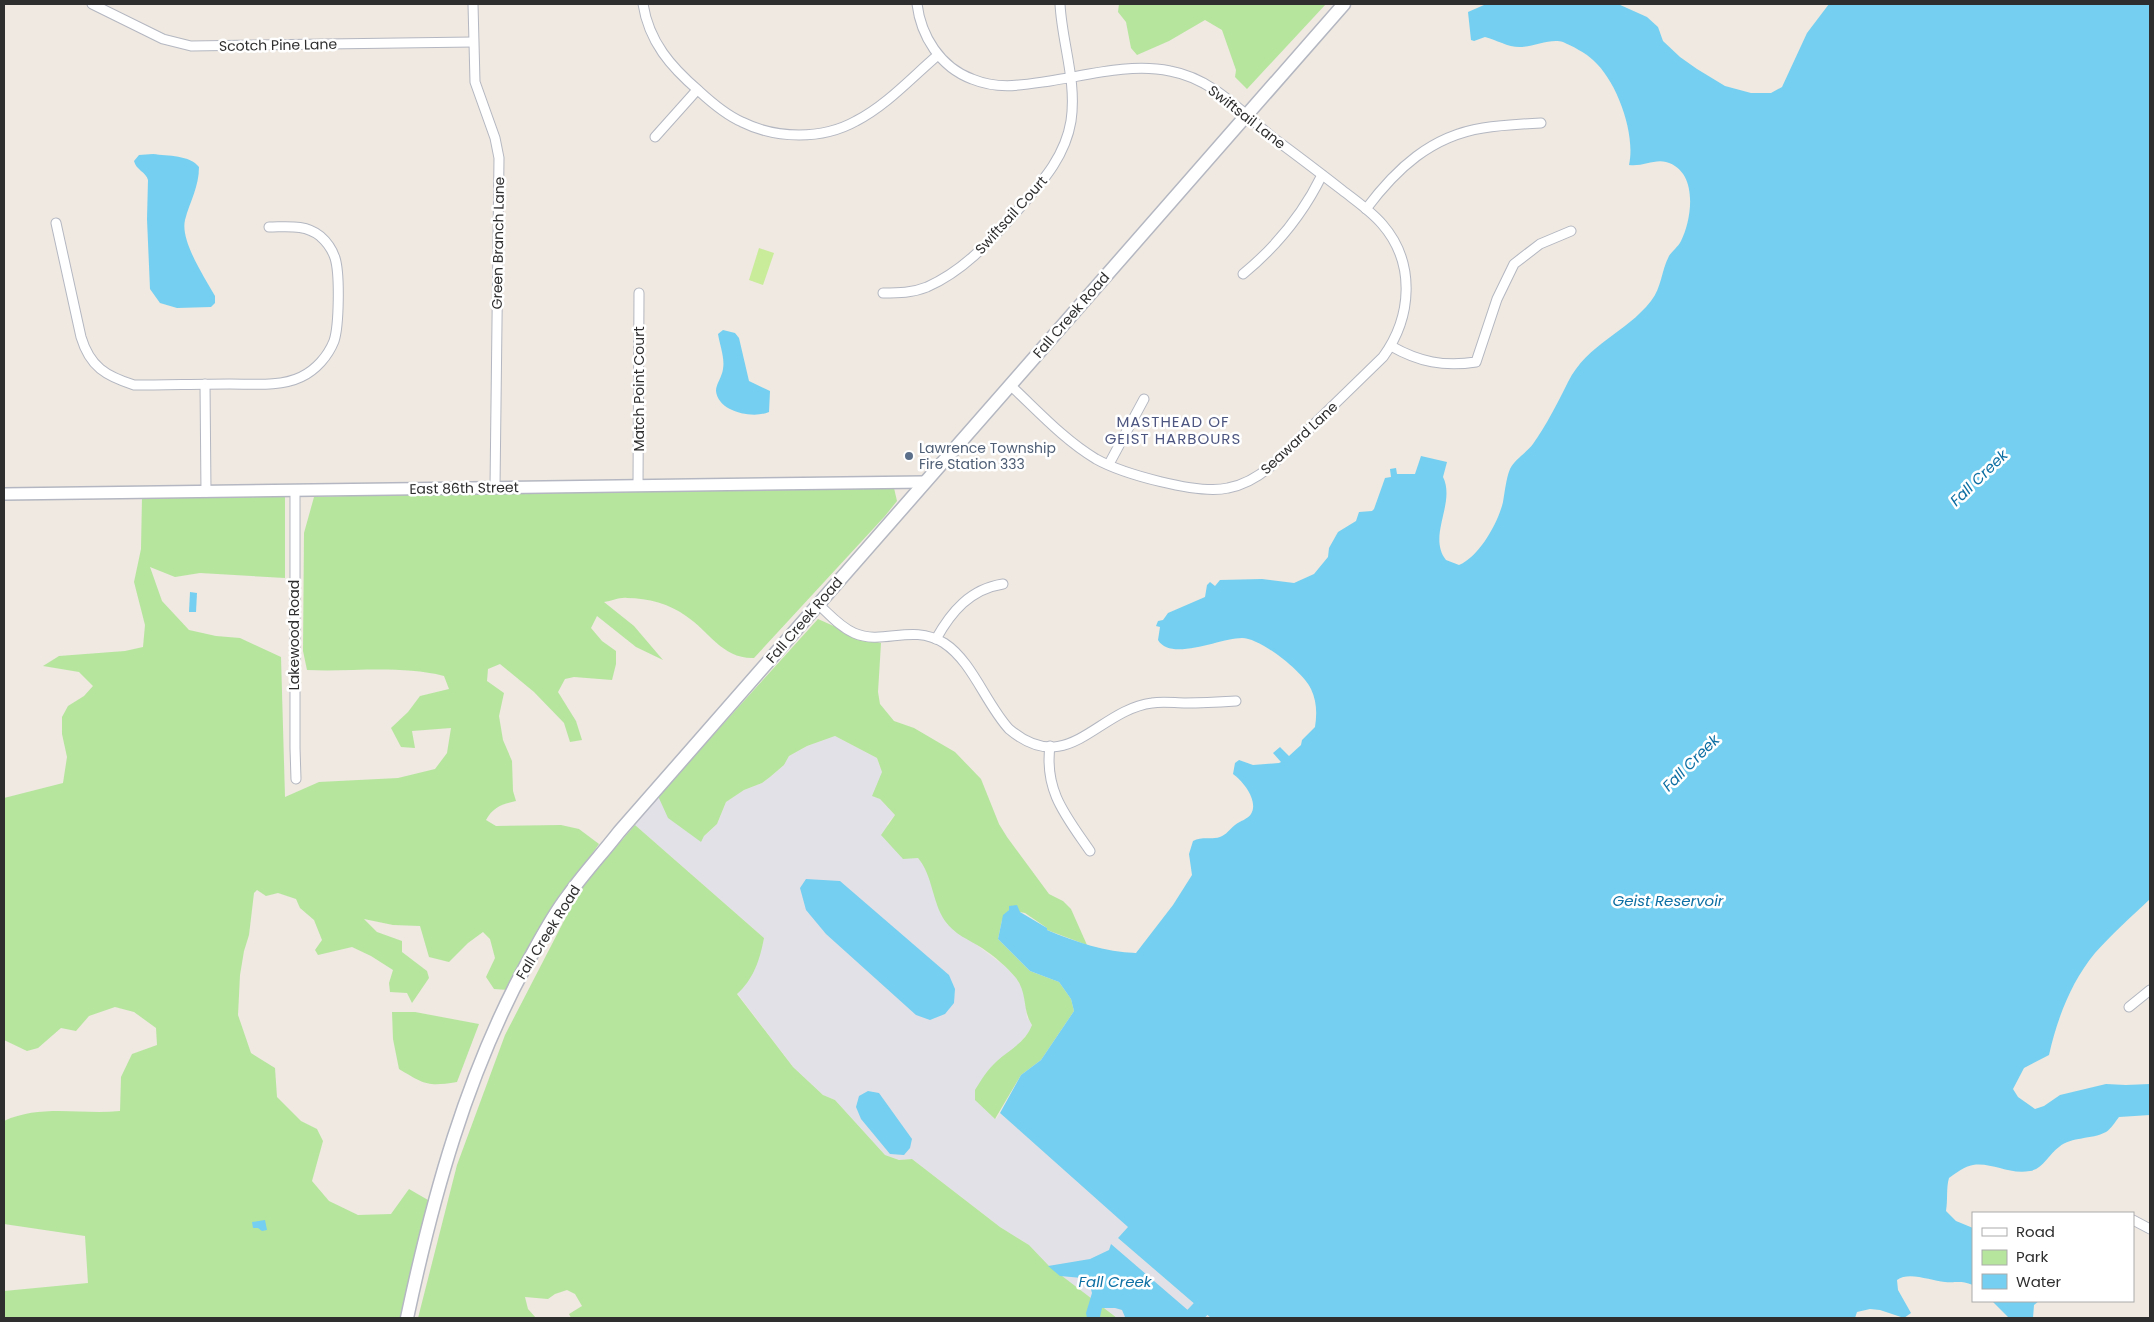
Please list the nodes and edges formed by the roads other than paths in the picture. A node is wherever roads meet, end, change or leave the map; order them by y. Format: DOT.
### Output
graph roads {
  1 [pos="92,4"];
  2 [pos="473,4"];
  3 [pos="643,4"];
  4 [pos="917,4"];
  5 [pos="1060,4"];
  6 [pos="1344,4"];
  7 [pos="473,42"];
  8 [pos="938,54"];
  9 [pos="1071,77"];
  10 [pos="697,90"];
  11 [pos="1247,114"];
  12 [pos="1540,123"];
  13 [pos="655,137"];
  14 [pos="1322,175"];
  15 [pos="1366,209"];
  16 [pos="56,223"];
  17 [pos="269,227"];
  18 [pos="1571,231"];
  19 [pos="1243,274"];
  20 [pos="639,293"];
  21 [pos="883,293"];
  22 [pos="1391,346"];
  23 [pos="205,384"];
  24 [pos="1010,385"];
  25 [pos="1144,399"];
  26 [pos="1109,464"];
  27 [pos="924,482"];
  28 [pos="638,485"];
  29 [pos="495,487"];
  30 [pos="294,490"];
  31 [pos="206,492"];
  32 [pos="4,494"];
  33 [pos="1002,584"];
  34 [pos="818,604"];
  35 [pos="936,639"];
  36 [pos="1236,701"];
  37 [pos="1050,746"];
  38 [pos="296,779"];
  39 [pos="1090,851"];
  40 [pos="2150,990"];
  41 [pos="2129,1007"];
  42 [pos="2134,1221"];
  43 [pos="2150,1229"];
  44 [pos="407,1318"];
  1 -- 7 [label="street, Scotch Pine Lane"];
  2 -- 7 [label="street, Green Branch Lane"];
  3 -- 10 [label="street"];
  4 -- 8 [label="street, Swiftsail Lane"];
  5 -- 9 [label="street, Swiftsail Court"];
  6 -- 11 [label="main road, Fall Creek Road"];
  7 -- 29 [label="street, Green Branch Lane"];
  8 -- 9 [label="street, Swiftsail Lane"];
  8 -- 10 [label="street"];
  9 -- 11 [label="street, Swiftsail Lane"];
  9 -- 21 [label="street, Swiftsail Court"];
  10 -- 13 [label="street"];
  11 -- 14 [label="street, Swiftsail Lane"];
  11 -- 24 [label="main road, Fall Creek Road"];
  12 -- 15 [label="street"];
  14 -- 15 [label="street, Swiftsail Lane"];
  14 -- 19 [label="street"];
  15 -- 22 [label="street, Swiftsail Lane"];
  16 -- 23 [label="street"];
  17 -- 23 [label="street"];
  18 -- 22 [label="street"];
  20 -- 28 [label="street, Match Point Court"];
  22 -- 26 [label="street, Seaward Lane"];
  23 -- 31 [label="street"];
  24 -- 26 [label="street, Seaward Lane"];
  24 -- 27 [label="main road, Fall Creek Road"];
  25 -- 26 [label="street"];
  27 -- 28 [label="street, East 86th Street"];
  27 -- 34 [label="main road, Fall Creek Road"];
  28 -- 29 [label="street, East 86th Street"];
  29 -- 30 [label="street, East 86th Street"];
  30 -- 31 [label="street, East 86th Street"];
  30 -- 38 [label="street, Lakewood Road"];
  31 -- 32 [label="street, East 86th Street"];
  33 -- 35 [label="street"];
  34 -- 35 [label="street"];
  34 -- 44 [label="main road, Fall Creek Road"];
  35 -- 37 [label="street"];
  36 -- 37 [label="street"];
  37 -- 39 [label="street"];
  40 -- 41 [label="street"];
  42 -- 43 [label="street"];
}
